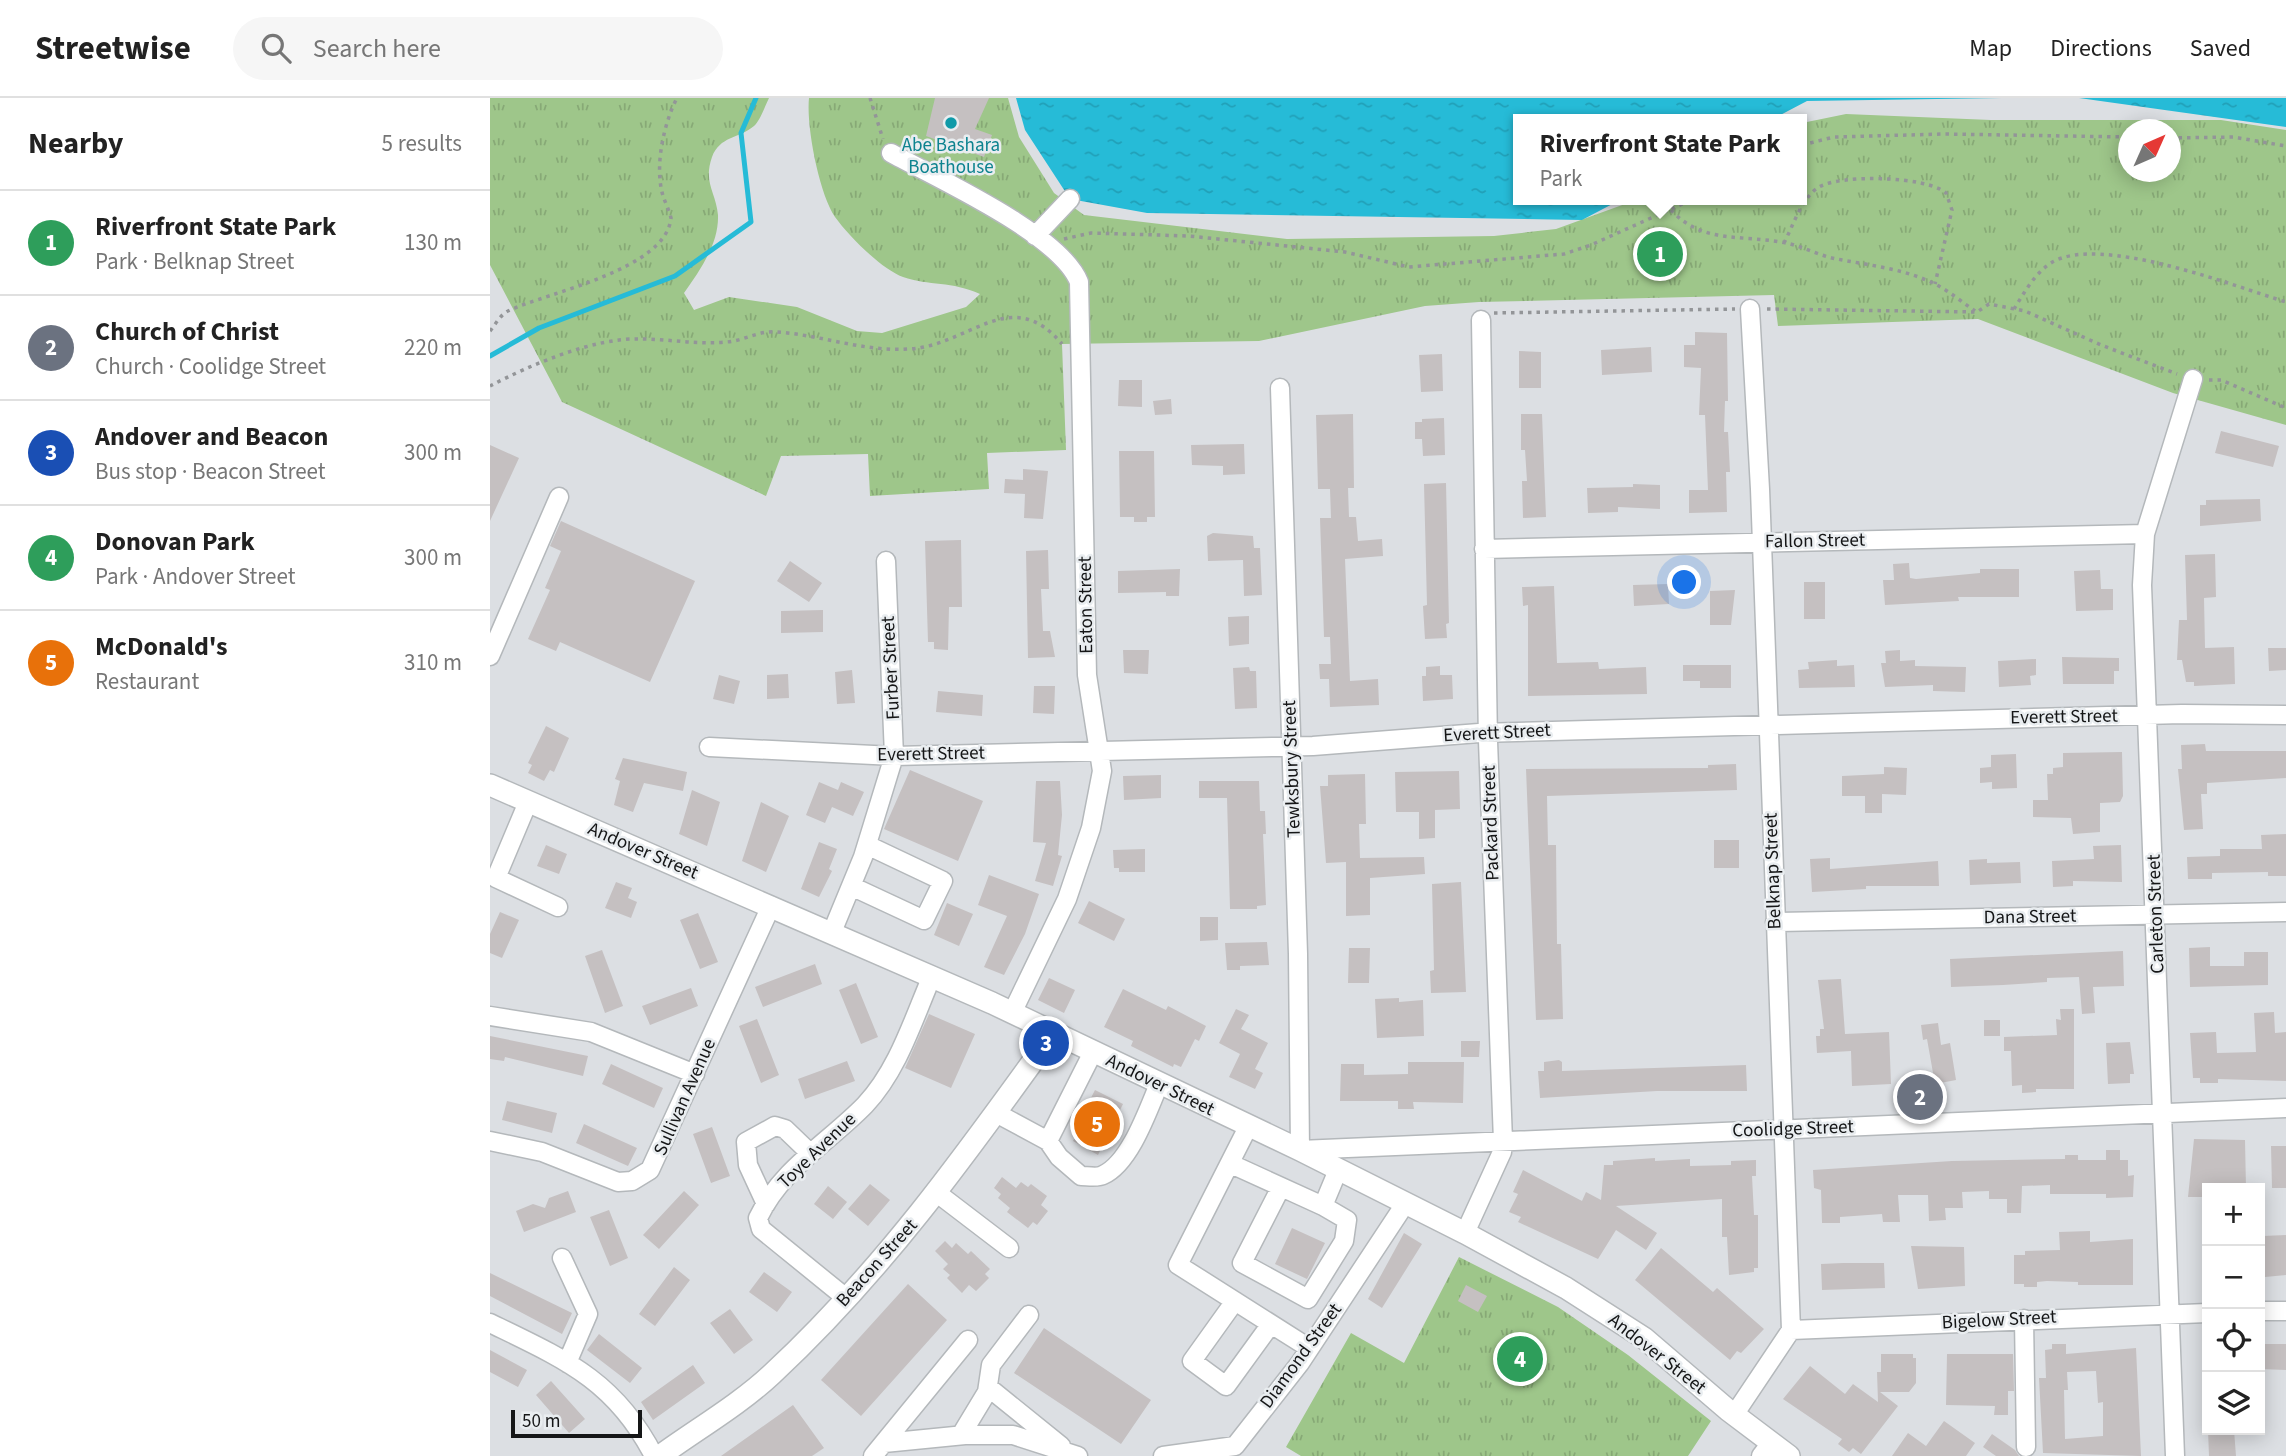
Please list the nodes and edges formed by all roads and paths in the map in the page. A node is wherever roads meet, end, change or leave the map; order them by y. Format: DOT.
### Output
graph roads {
  1 [pos="677,98"];
  2 [pos="870,98"];
  3 [pos="2118,137"];
  4 [pos="2181,138"];
  5 [pos="1807,144"];
  6 [pos="2286,146"];
  7 [pos="891,153"];
  8 [pos="1070,199"];
  9 [pos="1807,201"];
  10 [pos="1681,205"];
  11 [pos="1804,205"];
  12 [pos="1671,210"];
  13 [pos="1040,240"];
  14 [pos="1784,243"];
  15 [pos="1935,284"];
  16 [pos="2286,302"];
  17 [pos="1750,309"];
  18 [pos="2014,309"];
  19 [pos="1977,313"];
  20 [pos="1480,320"];
  21 [pos="490,331"];
  22 [pos="1058,338"];
  23 [pos="2193,379"];
  24 [pos="490,386"];
  25 [pos="1280,388"];
  26 [pos="2286,408"];
  27 [pos="559,496"];
  28 [pos="2145,534"];
  29 [pos="1762,542"];
  30 [pos="1484,549"];
  31 [pos="886,561"];
  32 [pos="490,656"];
  33 [pos="2148,715"];
  34 [pos="2286,715"];
  35 [pos="1768,725"];
  36 [pos="1488,732"];
  37 [pos="1291,746"];
  38 [pos="709,747"];
  39 [pos="1099,751"];
  40 [pos="894,756"];
  41 [pos="490,785"];
  42 [pos="528,802"];
  43 [pos="867,845"];
  44 [pos="851,886"];
  45 [pos="771,905"];
  46 [pos="558,907"];
  47 [pos="2286,912"];
  48 [pos="2157,915"];
  49 [pos="1775,922"];
  50 [pos="832,932"];
  51 [pos="932,976"];
  52 [pos="1012,1013"];
  53 [pos="490,1016"];
  54 [pos="1054,1032"];
  55 [pos="1093,1052"];
  56 [pos="695,1074"];
  57 [pos="1159,1084"];
  58 [pos="2286,1108"];
  59 [pos="996,1113"];
  60 [pos="2164,1113"];
  61 [pos="1248,1127"];
  62 [pos="1783,1129"];
  63 [pos="490,1141"];
  64 [pos="1048,1141"];
  65 [pos="1503,1141"];
  66 [pos="1300,1150"];
  67 [pos="810,1153"];
  68 [pos="1231,1164"];
  69 [pos="1338,1170"];
  70 [pos="1281,1187"];
  71 [pos="937,1193"];
  72 [pos="766,1204"];
  73 [pos="1405,1204"];
  74 [pos="1323,1206"];
  75 [pos="1465,1233"];
  76 [pos="1009,1248"];
  77 [pos="562,1258"];
  78 [pos="846,1298"];
  79 [pos="1235,1301"];
  80 [pos="2265,1311"];
  81 [pos="2286,1311"];
  82 [pos="2202,1313"];
  83 [pos="2169,1314"];
  84 [pos="1029,1315"];
  85 [pos="2024,1319"];
  86 [pos="490,1323"];
  87 [pos="1271,1324"];
  88 [pos="1791,1330"];
  89 [pos="968,1340"];
  90 [pos="1310,1348"];
  91 [pos="567,1363"];
  92 [pos="988,1387"];
  93 [pos="1734,1415"];
  94 [pos="961,1435"];
  95 [pos="2026,1447"];
  96 [pos="1766,1449"];
  97 [pos="878,1450"];
  98 [pos="1074,1455"];
  99 [pos="654,1456"];
  100 [pos="660,1456"];
  101 [pos="1163,1456"];
  102 [pos="1789,1456"];
  103 [pos="2175,1456"];
  1 -- 21 [label="path"];
  2 -- 7 [label="path"];
  3 -- 5 [label="path"];
  4 -- 6 [label="path"];
  7 -- 13 [label="street, Eaton Street"];
  8 -- 13 [label="street"];
  9 -- 15 [label="path"];
  10 -- 12 [label="path"];
  11 -- 14 [label="path"];
  12 -- 13 [label="path"];
  12 -- 14 [label="path"];
  13 -- 39 [label="street, Eaton Street"];
  14 -- 15 [label="path"];
  15 -- 19 [label="path"];
  16 -- 18 [label="path"];
  17 -- 19 [label="path"];
  17 -- 20 [label="path"];
  17 -- 29 [label="street, Belknap Street"];
  18 -- 19 [label="path"];
  18 -- 23 [label="path"];
  20 -- 30 [label="street, Packard Street"];
  22 -- 24 [label="path"];
  23 -- 26 [label="path"];
  23 -- 28 [label="street, Carleton Street"];
  25 -- 37 [label="street, Tewksbury Street"];
  27 -- 32 [label="street"];
  28 -- 29 [label="street, Fallon Street"];
  28 -- 33 [label="street, Carleton Street"];
  29 -- 30 [label="street, Fallon Street"];
  29 -- 35 [label="street, Belknap Street"];
  30 -- 36 [label="street, Packard Street"];
  31 -- 40 [label="street, Furber Street"];
  33 -- 34 [label="street, Everett Street"];
  33 -- 35 [label="street, Everett Street"];
  33 -- 48 [label="street, Carleton Street"];
  35 -- 36 [label="street, Everett Street"];
  35 -- 49 [label="street, Belknap Street"];
  36 -- 37 [label="street, Everett Street"];
  36 -- 65 [label="street, Packard Street"];
  37 -- 39 [label="street, Everett Street"];
  37 -- 66 [label="street, Tewksbury Street"];
  38 -- 40 [label="street, Everett Street"];
  39 -- 40 [label="street, Everett Street"];
  39 -- 52 [label="street, Eaton Street"];
  40 -- 43 [label="street, Furber Street"];
  41 -- 42 [label="main road, Andover Street"];
  42 -- 45 [label="main road, Andover Street"];
  42 -- 46 [label="street"];
  43 -- 44 [label="street, Furber Street"];
  43 -- 44 [label="street"];
  44 -- 50 [label="street, Furber Street"];
  45 -- 50 [label="main road, Andover Street"];
  45 -- 56 [label="street, Sullivan Avenue"];
  47 -- 48 [label="street, Dana Street"];
  48 -- 49 [label="street, Dana Street"];
  48 -- 60 [label="street, Carleton Street"];
  49 -- 62 [label="street, Belknap Street"];
  50 -- 51 [label="main road, Andover Street"];
  51 -- 52 [label="main road, Andover Street"];
  51 -- 67 [label="street, Toye Avenue"];
  52 -- 54 [label="main road, Andover Street"];
  53 -- 56 [label="street"];
  54 -- 55 [label="main road, Andover Street"];
  54 -- 59 [label="main road, Beacon Street"];
  55 -- 57 [label="main road, Andover Street"];
  55 -- 64 [label="street"];
  56 -- 63 [label="street, Sullivan Avenue"];
  57 -- 61 [label="main road, Andover Street"];
  57 -- 64 [label="street"];
  58 -- 60 [label="street, Coolidge Street"];
  59 -- 64 [label="street"];
  59 -- 71 [label="main road, Beacon Street"];
  60 -- 62 [label="street, Coolidge Street"];
  60 -- 83 [label="street, Carleton Street"];
  61 -- 66 [label="main road, Andover Street"];
  61 -- 68 [label="street"];
  62 -- 65 [label="street, Coolidge Street"];
  62 -- 88 [label="street, Belknap Street"];
  65 -- 66 [label="street, Coolidge Street"];
  65 -- 75 [label="street, Packard Street"];
  66 -- 69 [label="main road, Andover Street"];
  67 -- 72 [label="street, Toye Avenue"];
  67 -- 72 [label="street"];
  68 -- 70 [label="street"];
  68 -- 79 [label="street"];
  69 -- 73 [label="main road, Andover Street"];
  69 -- 74 [label="street"];
  70 -- 74 [label="street"];
  70 -- 74 [label="street"];
  71 -- 76 [label="street"];
  71 -- 78 [label="main road, Beacon Street"];
  72 -- 78 [label="street, Toye Avenue"];
  73 -- 75 [label="main road, Andover Street"];
  73 -- 90 [label="street, Diamond Street"];
  75 -- 93 [label="main road, Andover Street"];
  77 -- 91 [label="street"];
  78 -- 100 [label="main road, Beacon Street"];
  79 -- 87 [label="street"];
  79 -- 87 [label="street"];
  80 -- 81 [label="street"];
  82 -- 83 [label="street, Bigelow Street"];
  83 -- 85 [label="street, Bigelow Street"];
  83 -- 103 [label="street, Carleton Street"];
  84 -- 92 [label="street"];
  85 -- 88 [label="street, Bigelow Street"];
  85 -- 95 [label="street"];
  86 -- 91 [label="street"];
  87 -- 90 [label="street"];
  88 -- 93 [label="street"];
  89 -- 97 [label="street"];
  90 -- 101 [label="street, Diamond Street"];
  91 -- 99 [label="street"];
  92 -- 94 [label="street"];
  92 -- 98 [label="street"];
  93 -- 96 [label="main road, Andover Street"];
  94 -- 97 [label="street"];
  94 -- 98 [label="street"];
  96 -- 102 [label="main road, Andover Street"];
}
